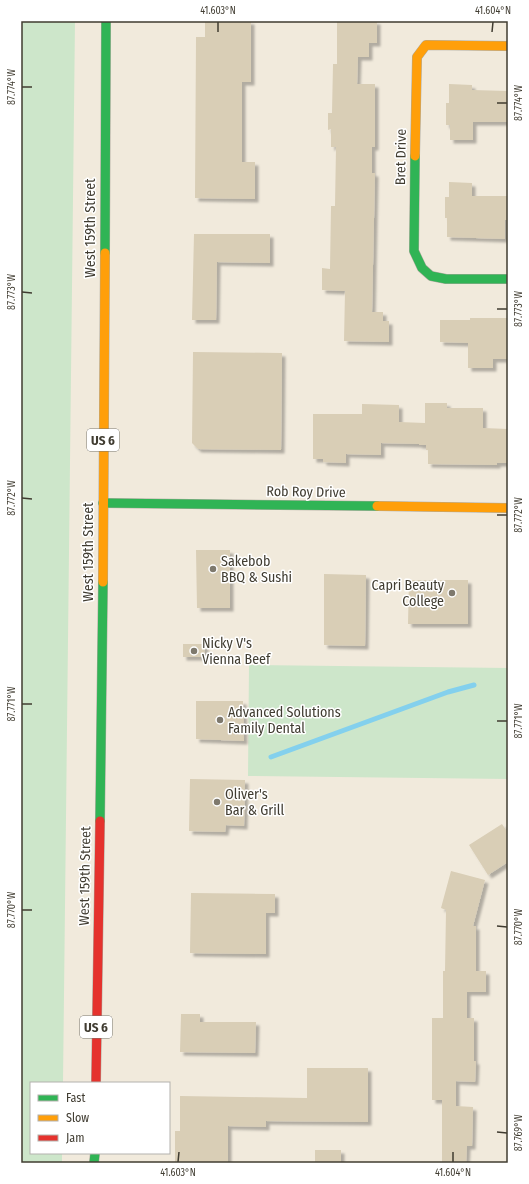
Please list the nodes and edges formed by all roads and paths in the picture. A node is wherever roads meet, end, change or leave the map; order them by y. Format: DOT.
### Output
graph roads {
  1 [pos="106,21"];
  2 [pos="508,46"];
  3 [pos="508,279"];
  4 [pos="103,504"];
  5 [pos="508,508"];
  6 [pos="96,1082"];
  1 -- 4 [label="main road, West 159th Street / US 6"];
  2 -- 3 [label="main road, Bret Drive"];
  4 -- 5 [label="main road, Rob Roy Drive"];
  4 -- 6 [label="main road, West 159th Street / US 6"];
}
